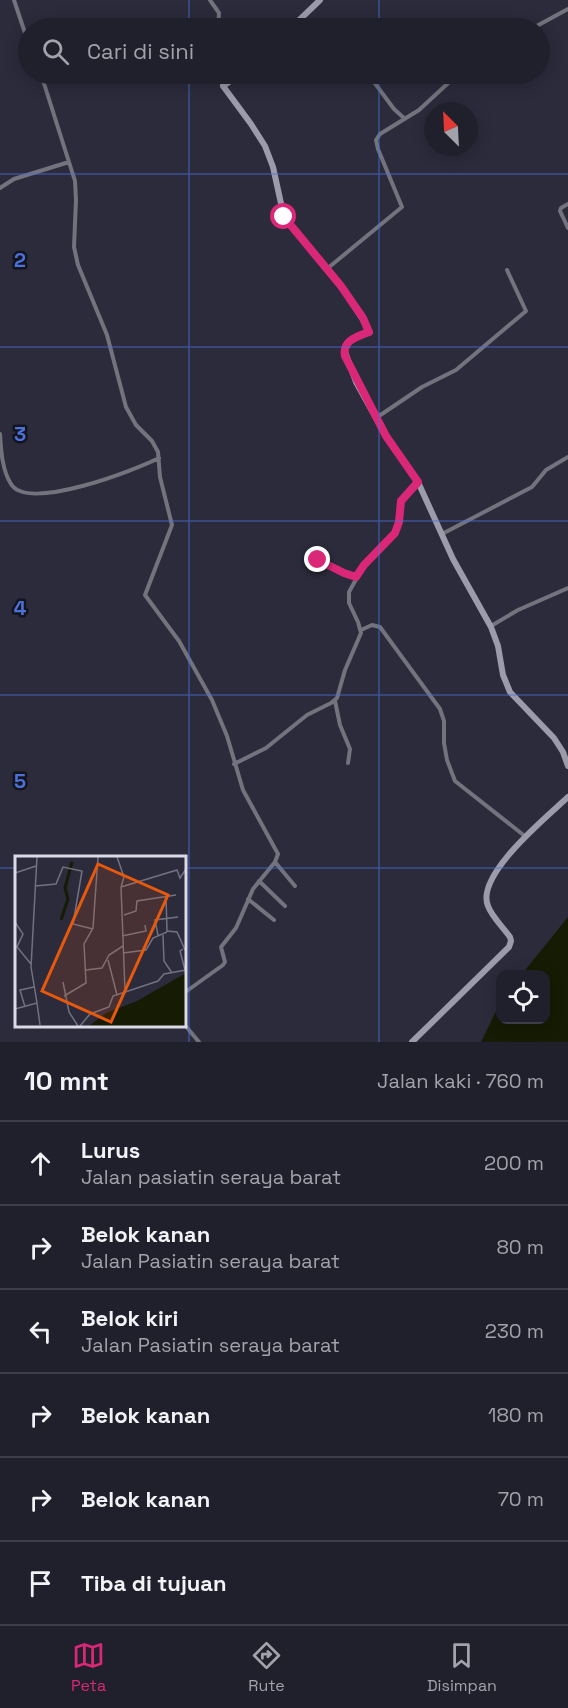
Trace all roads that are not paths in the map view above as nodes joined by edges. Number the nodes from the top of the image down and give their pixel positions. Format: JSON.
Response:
{"nodes":[{"id":1,"x":14,"y":0,"type":"edge"},
{"id":2,"x":210,"y":0,"type":"edge"},
{"id":3,"x":320,"y":0,"type":"edge"},
{"id":4,"x":566,"y":10,"type":"edge"},
{"id":5,"x":568,"y":17,"type":"edge"},
{"id":6,"x":20,"y":18,"type":"edge"},
{"id":7,"x":219,"y":18,"type":"edge"},
{"id":8,"x":301,"y":18,"type":"edge"},
{"id":9,"x":550,"y":19,"type":"edge"},
{"id":10,"x":44,"y":84,"type":"edge"},
{"id":11,"x":226,"y":84,"type":"edge"},
{"id":12,"x":375,"y":84,"type":"edge"},
{"id":13,"x":447,"y":84,"type":"edge"},
{"id":14,"x":223,"y":86,"type":"joint"},
{"id":15,"x":405,"y":119,"type":"junction"},
{"id":16,"x":69,"y":162,"type":"junction"},
{"id":17,"x":0,"y":188,"type":"edge"},
{"id":18,"x":568,"y":204,"type":"edge"},
{"id":19,"x":568,"y":228,"type":"edge"},
{"id":20,"x":328,"y":267,"type":"junction"},
{"id":21,"x":507,"y":270,"type":"dead end"},
{"id":22,"x":376,"y":418,"type":"junction"},
{"id":23,"x":0,"y":434,"type":"edge"},
{"id":24,"x":568,"y":457,"type":"edge"},
{"id":25,"x":159,"y":458,"type":"junction"},
{"id":26,"x":418,"y":482,"type":"junction"},
{"id":27,"x":442,"y":534,"type":"junction"},
{"id":28,"x":318,"y":560,"type":"dead end"},
{"id":29,"x":356,"y":577,"type":"junction"},
{"id":30,"x":568,"y":588,"type":"edge"},
{"id":31,"x":490,"y":627,"type":"junction"},
{"id":32,"x":361,"y":630,"type":"junction"},
{"id":33,"x":335,"y":701,"type":"junction"},
{"id":34,"x":348,"y":763,"type":"dead end"},
{"id":35,"x":234,"y":764,"type":"junction"},
{"id":36,"x":568,"y":766,"type":"edge"},
{"id":37,"x":568,"y":797,"type":"edge"},
{"id":38,"x":526,"y":837,"type":"junction"},
{"id":39,"x":275,"y":862,"type":"junction"},
{"id":40,"x":259,"y":881,"type":"junction"},
{"id":41,"x":296,"y":886,"type":"dead end"},
{"id":42,"x":248,"y":899,"type":"junction"},
{"id":43,"x":285,"y":906,"type":"dead end"},
{"id":44,"x":274,"y":920,"type":"dead end"},
{"id":45,"x":186,"y":992,"type":"edge"},
{"id":46,"x":186,"y":1026,"type":"edge"},
{"id":47,"x":199,"y":1042,"type":"edge"},
{"id":48,"x":412,"y":1042,"type":"edge"}],
"edges":[{"from":1,"to":6,"type":"street"},
{"from":2,"to":7,"type":"street"},
{"from":3,"to":8,"type":"street"},
{"from":4,"to":5,"type":"street"},
{"from":4,"to":9,"type":"street"},
{"from":10,"to":16,"type":"street"},
{"from":11,"to":14,"type":"street"},
{"from":12,"to":15,"type":"street"},
{"from":13,"to":15,"type":"street"},
{"from":14,"to":20,"type":"street"},
{"from":15,"to":20,"type":"street"},
{"from":16,"to":17,"type":"street"},
{"from":16,"to":25,"type":"street"},
{"from":18,"to":19,"type":"street"},
{"from":20,"to":22,"type":"street"},
{"from":21,"to":22,"type":"street"},
{"from":22,"to":26,"type":"street"},
{"from":23,"to":25,"type":"street"},
{"from":24,"to":27,"type":"street"},
{"from":25,"to":35,"type":"street"},
{"from":26,"to":27,"type":"street"},
{"from":26,"to":29,"type":"street"},
{"from":27,"to":31,"type":"street"},
{"from":28,"to":29,"type":"street"},
{"from":29,"to":32,"type":"street"},
{"from":30,"to":31,"type":"street"},
{"from":31,"to":36,"type":"street"},
{"from":32,"to":33,"type":"street"},
{"from":32,"to":38,"type":"street"},
{"from":33,"to":34,"type":"street"},
{"from":33,"to":35,"type":"street"},
{"from":35,"to":39,"type":"street"},
{"from":37,"to":38,"type":"street"},
{"from":38,"to":48,"type":"street"},
{"from":39,"to":40,"type":"street"},
{"from":39,"to":41,"type":"street"},
{"from":40,"to":42,"type":"street"},
{"from":40,"to":43,"type":"street"},
{"from":42,"to":44,"type":"street"},
{"from":42,"to":45,"type":"street"},
{"from":46,"to":47,"type":"street"}]}
